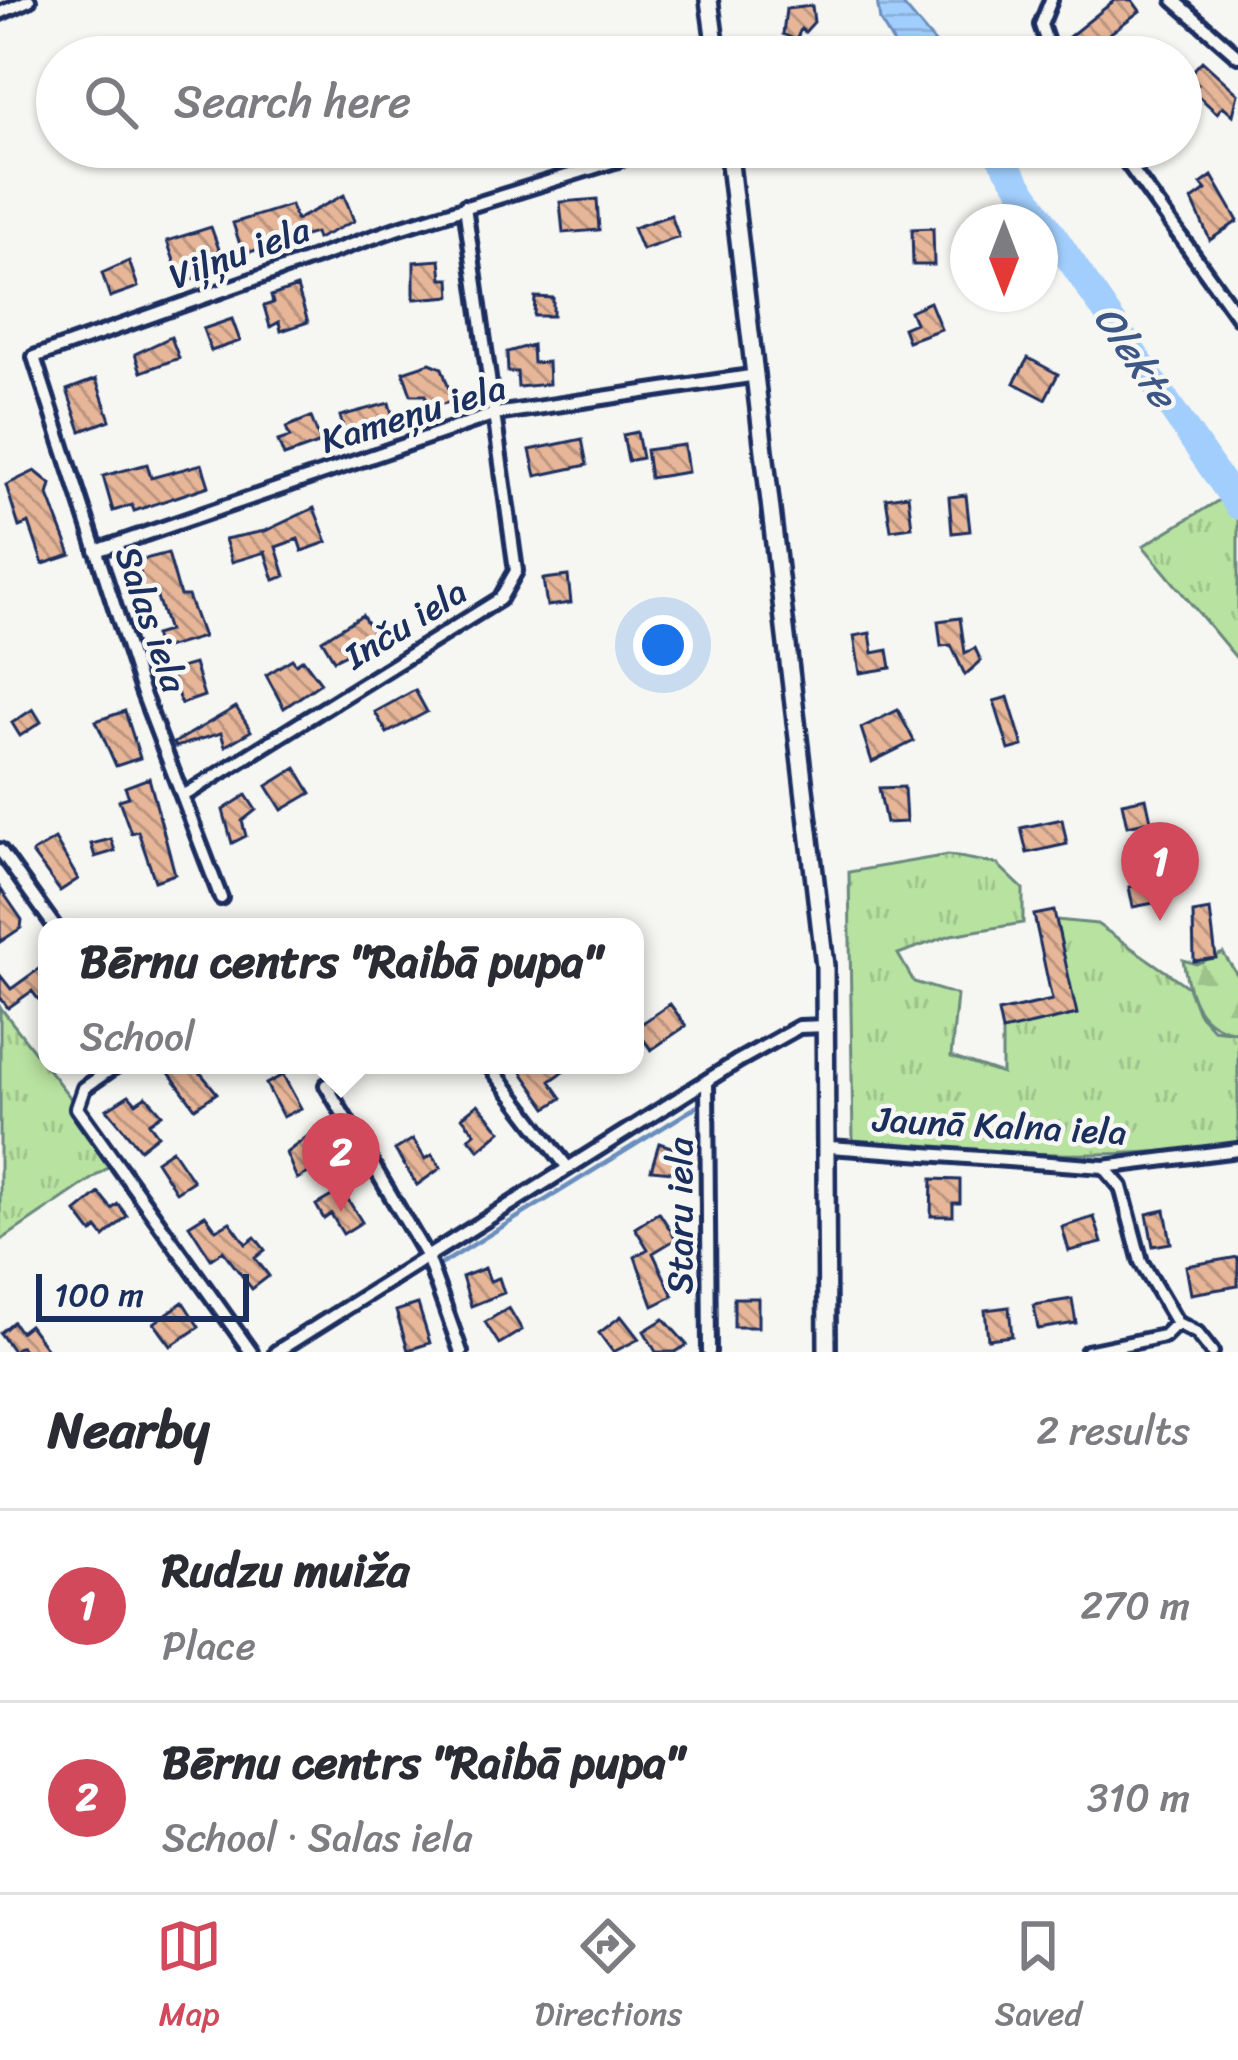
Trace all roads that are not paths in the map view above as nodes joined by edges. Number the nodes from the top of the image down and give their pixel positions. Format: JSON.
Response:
{"nodes":[{"id":1,"x":29,"y":0,"type":"edge"},
{"id":2,"x":710,"y":0,"type":"edge"},
{"id":3,"x":1051,"y":0,"type":"edge"},
{"id":4,"x":1174,"y":0,"type":"edge"},
{"id":5,"x":0,"y":13,"type":"edge"},
{"id":6,"x":714,"y":36,"type":"edge"},
{"id":7,"x":1045,"y":36,"type":"edge"},
{"id":8,"x":1238,"y":56,"type":"edge"},
{"id":9,"x":591,"y":168,"type":"edge"},
{"id":10,"x":731,"y":168,"type":"edge"},
{"id":11,"x":1131,"y":168,"type":"edge"},
{"id":12,"x":465,"y":206,"type":"junction"},
{"id":13,"x":1238,"y":317,"type":"edge"},
{"id":14,"x":34,"y":357,"type":"joint"},
{"id":15,"x":757,"y":375,"type":"junction"},
{"id":16,"x":495,"y":414,"type":"junction"},
{"id":17,"x":96,"y":551,"type":"junction"},
{"id":18,"x":185,"y":795,"type":"junction"},
{"id":19,"x":0,"y":850,"type":"edge"},
{"id":20,"x":220,"y":898,"type":"dead end"},
{"id":21,"x":49,"y":918,"type":"edge"},
{"id":22,"x":827,"y":1026,"type":"junction"},
{"id":23,"x":104,"y":1074,"type":"edge"},
{"id":24,"x":496,"y":1074,"type":"edge"},
{"id":25,"x":706,"y":1081,"type":"junction"},
{"id":26,"x":326,"y":1085,"type":"dead end"},
{"id":27,"x":830,"y":1147,"type":"junction"},
{"id":28,"x":1238,"y":1150,"type":"edge"},
{"id":29,"x":1104,"y":1167,"type":"junction"},
{"id":30,"x":568,"y":1168,"type":"junction"},
{"id":31,"x":427,"y":1257,"type":"junction"},
{"id":32,"x":1177,"y":1323,"type":"junction"},
{"id":33,"x":251,"y":1352,"type":"edge"},
{"id":34,"x":276,"y":1352,"type":"edge"},
{"id":35,"x":461,"y":1352,"type":"edge"},
{"id":36,"x":709,"y":1352,"type":"edge"},
{"id":37,"x":827,"y":1352,"type":"edge"},
{"id":38,"x":1087,"y":1352,"type":"edge"},
{"id":39,"x":1212,"y":1352,"type":"edge"}],
"edges":[{"from":1,"to":5,"type":"street"},
{"from":2,"to":6,"type":"main road"},
{"from":3,"to":7,"type":"street"},
{"from":4,"to":8,"type":"street"},
{"from":9,"to":12,"type":"street","name":"Viļņu iela"},
{"from":10,"to":15,"type":"main road"},
{"from":11,"to":13,"type":"street"},
{"from":12,"to":14,"type":"street","name":"Viļņu iela"},
{"from":12,"to":16,"type":"street","name":"Inču iela"},
{"from":14,"to":17,"type":"street","name":"Salas iela"},
{"from":15,"to":16,"type":"street","name":"Kameņu iela"},
{"from":15,"to":22,"type":"main road"},
{"from":16,"to":17,"type":"street","name":"Kameņu iela"},
{"from":16,"to":18,"type":"street","name":"Inču iela"},
{"from":17,"to":18,"type":"street","name":"Salas iela"},
{"from":18,"to":20,"type":"street","name":"Salas iela"},
{"from":19,"to":21,"type":"street"},
{"from":22,"to":25,"type":"street"},
{"from":22,"to":27,"type":"main road"},
{"from":23,"to":33,"type":"street"},
{"from":24,"to":30,"type":"street"},
{"from":25,"to":30,"type":"street"},
{"from":25,"to":36,"type":"street","name":"Staru iela"},
{"from":26,"to":31,"type":"street"},
{"from":27,"to":29,"type":"street","name":"Jaunā Kalna iela"},
{"from":27,"to":37,"type":"main road"},
{"from":28,"to":29,"type":"street","name":"Jaunā Kalna iela"},
{"from":29,"to":32,"type":"street"},
{"from":30,"to":31,"type":"street"},
{"from":31,"to":34,"type":"street"},
{"from":31,"to":35,"type":"street"},
{"from":32,"to":38,"type":"street"},
{"from":32,"to":39,"type":"street"}]}
